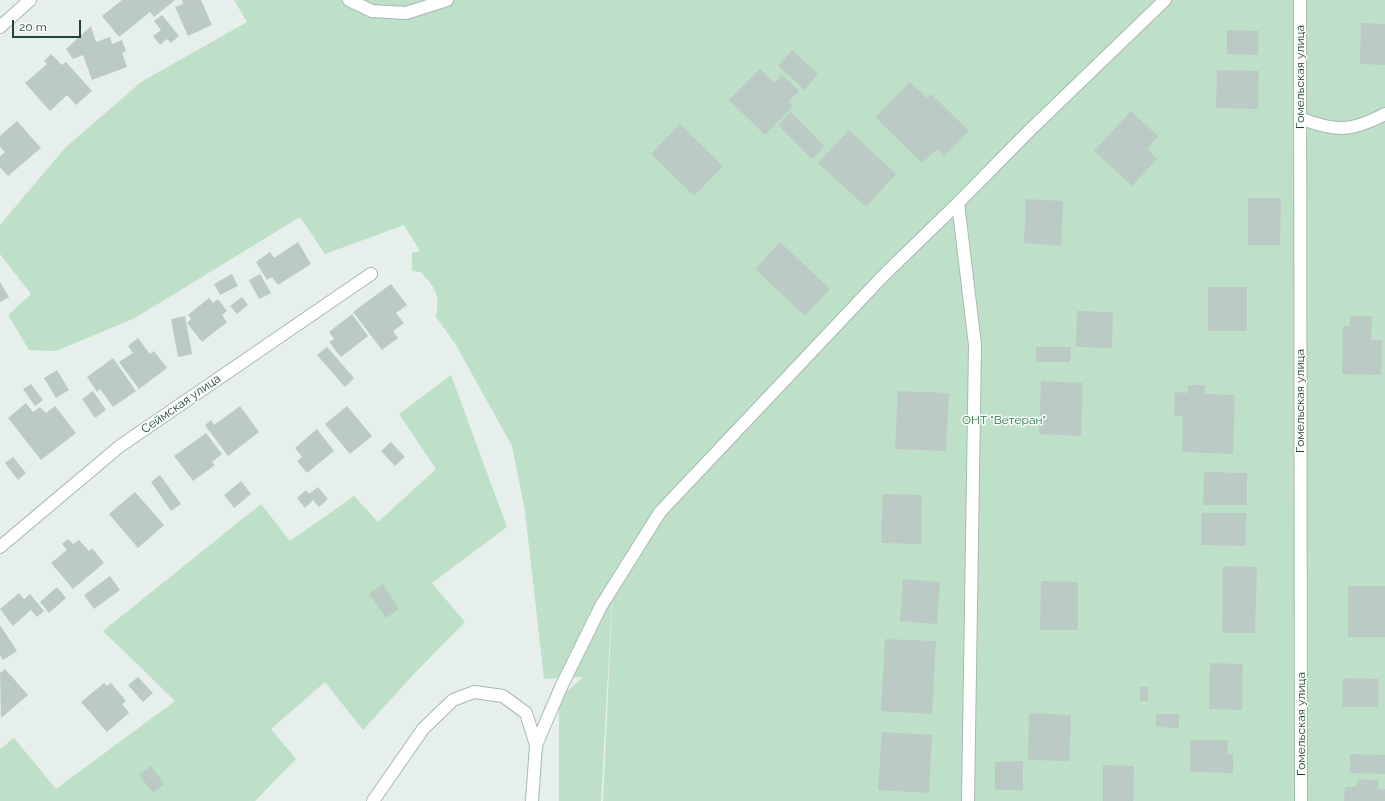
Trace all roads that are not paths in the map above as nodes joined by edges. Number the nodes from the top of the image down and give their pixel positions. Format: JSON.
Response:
{"nodes":[{"id":1,"x":30,"y":0,"type":"edge"},
{"id":2,"x":349,"y":0,"type":"edge"},
{"id":3,"x":446,"y":0,"type":"edge"},
{"id":4,"x":1165,"y":0,"type":"edge"},
{"id":5,"x":1300,"y":0,"type":"edge"},
{"id":6,"x":0,"y":27,"type":"edge"},
{"id":7,"x":1385,"y":114,"type":"edge"},
{"id":8,"x":1300,"y":118,"type":"junction"},
{"id":9,"x":958,"y":203,"type":"junction"},
{"id":10,"x":371,"y":274,"type":"dead end"},
{"id":11,"x":0,"y":547,"type":"edge"},
{"id":12,"x":536,"y":745,"type":"junction"},
{"id":13,"x":373,"y":801,"type":"edge"},
{"id":14,"x":532,"y":801,"type":"edge"},
{"id":15,"x":968,"y":801,"type":"edge"},
{"id":16,"x":1301,"y":801,"type":"edge"}],
"edges":[{"from":1,"to":6,"type":"street"},
{"from":2,"to":3,"type":"street"},
{"from":4,"to":9,"type":"street"},
{"from":5,"to":8,"type":"street","name":"Гомельская улица"},
{"from":7,"to":8,"type":"street"},
{"from":8,"to":16,"type":"street","name":"Гомельская улица"},
{"from":9,"to":12,"type":"street"},
{"from":9,"to":15,"type":"street"},
{"from":10,"to":11,"type":"street","name":"Сеймская улица"},
{"from":12,"to":13,"type":"street"},
{"from":12,"to":14,"type":"street"}]}
